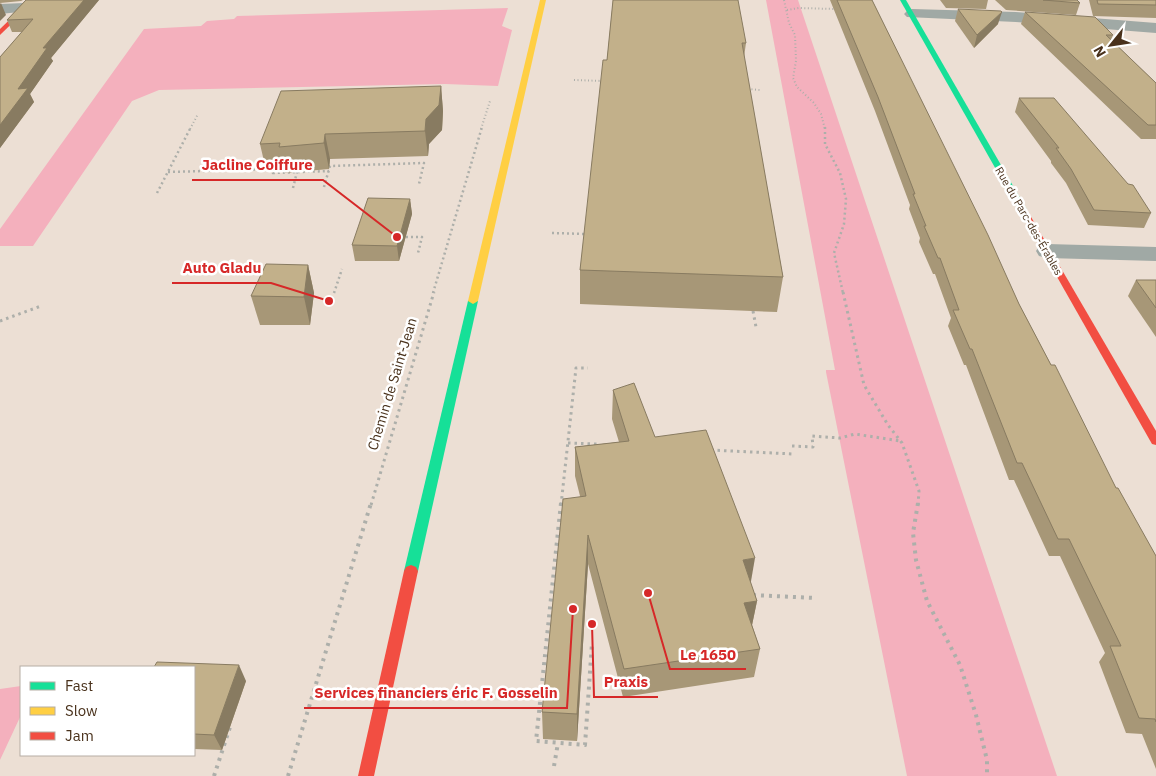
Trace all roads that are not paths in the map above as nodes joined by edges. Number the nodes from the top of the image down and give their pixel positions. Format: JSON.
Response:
{"nodes":[{"id":1,"x":543,"y":0,"type":"edge"},
{"id":2,"x":903,"y":0,"type":"edge"},
{"id":3,"x":29,"y":4,"type":"edge"},
{"id":4,"x":0,"y":9,"type":"edge"},
{"id":5,"x":912,"y":14,"type":"junction"},
{"id":6,"x":0,"y":33,"type":"edge"},
{"id":7,"x":1152,"y":35,"type":"edge"},
{"id":8,"x":1047,"y":251,"type":"junction"},
{"id":9,"x":1156,"y":254,"type":"edge"},
{"id":10,"x":1156,"y":441,"type":"edge"},
{"id":11,"x":366,"y":776,"type":"edge"}],
"edges":[{"from":1,"to":11,"type":"main road"},
{"from":2,"to":5,"type":"main road","name":"Rue du Parc-des-Érables"},
{"from":3,"to":4,"type":"street"},
{"from":3,"to":6,"type":"main road"},
{"from":5,"to":7,"type":"street"},
{"from":5,"to":8,"type":"main road","name":"Rue du Parc-des-Érables"},
{"from":8,"to":9,"type":"street"},
{"from":8,"to":10,"type":"main road","name":"Rue du Parc-des-Érables"}]}
